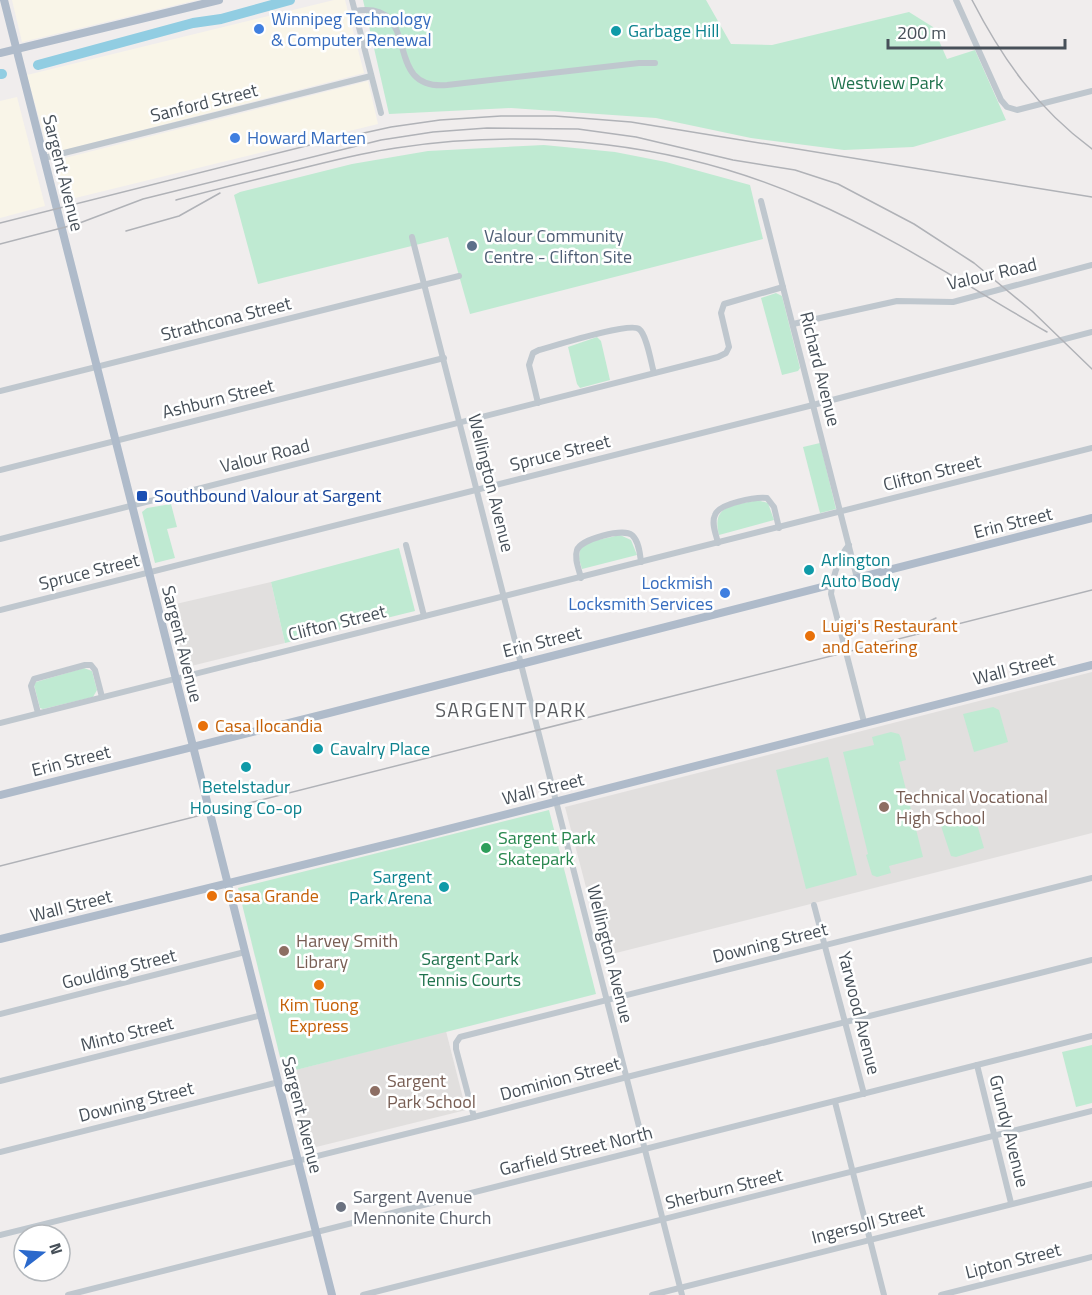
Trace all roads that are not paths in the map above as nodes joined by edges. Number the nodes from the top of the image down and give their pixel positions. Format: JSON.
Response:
{"nodes":[{"id":1,"x":4,"y":0,"type":"edge"},
{"id":2,"x":219,"y":0,"type":"edge"},
{"id":3,"x":352,"y":0,"type":"edge"},
{"id":4,"x":956,"y":0,"type":"edge"},
{"id":5,"x":355,"y":10,"type":"junction"},
{"id":6,"x":16,"y":49,"type":"junction"},
{"id":7,"x":0,"y":53,"type":"edge"},
{"id":8,"x":655,"y":63,"type":"dead end"},
{"id":9,"x":371,"y":76,"type":"junction"},
{"id":10,"x":1092,"y":91,"type":"edge"},
{"id":11,"x":381,"y":113,"type":"dead end"},
{"id":12,"x":44,"y":158,"type":"junction"},
{"id":13,"x":761,"y":201,"type":"dead end"},
{"id":14,"x":412,"y":237,"type":"dead end"},
{"id":15,"x":1092,"y":265,"type":"edge"},
{"id":16,"x":459,"y":276,"type":"dead end"},
{"id":17,"x":425,"y":284,"type":"junction"},
{"id":18,"x":783,"y":287,"type":"junction"},
{"id":19,"x":793,"y":324,"type":"junction"},
{"id":20,"x":1092,"y":332,"type":"edge"},
{"id":21,"x":444,"y":358,"type":"junction"},
{"id":22,"x":96,"y":367,"type":"junction"},
{"id":23,"x":654,"y":373,"type":"junction"},
{"id":24,"x":0,"y":391,"type":"edge"},
{"id":25,"x":538,"y":403,"type":"junction"},
{"id":26,"x":813,"y":405,"type":"junction"},
{"id":27,"x":460,"y":422,"type":"junction"},
{"id":28,"x":116,"y":441,"type":"junction"},
{"id":29,"x":1092,"y":448,"type":"edge"},
{"id":30,"x":0,"y":470,"type":"edge"},
{"id":31,"x":477,"y":489,"type":"junction"},
{"id":32,"x":132,"y":506,"type":"junction"},
{"id":33,"x":840,"y":512,"type":"junction"},
{"id":34,"x":1092,"y":518,"type":"edge"},
{"id":35,"x":779,"y":528,"type":"junction"},
{"id":36,"x":0,"y":539,"type":"edge"},
{"id":37,"x":718,"y":543,"type":"junction"},
{"id":38,"x":406,"y":545,"type":"dead end"},
{"id":39,"x":849,"y":545,"type":"junction"},
{"id":40,"x":641,"y":562,"type":"junction"},
{"id":41,"x":149,"y":572,"type":"junction"},
{"id":42,"x":581,"y":578,"type":"junction"},
{"id":43,"x":857,"y":578,"type":"junction"},
{"id":44,"x":832,"y":584,"type":"junction"},
{"id":45,"x":505,"y":597,"type":"junction"},
{"id":46,"x":0,"y":610,"type":"edge"},
{"id":47,"x":424,"y":616,"type":"junction"},
{"id":48,"x":521,"y":663,"type":"junction"},
{"id":49,"x":1092,"y":665,"type":"edge"},
{"id":50,"x":176,"y":679,"type":"junction"},
{"id":51,"x":102,"y":697,"type":"junction"},
{"id":52,"x":38,"y":713,"type":"junction"},
{"id":53,"x":864,"y":722,"type":"junction"},
{"id":54,"x":0,"y":723,"type":"edge"},
{"id":55,"x":193,"y":746,"type":"junction"},
{"id":56,"x":0,"y":795,"type":"edge"},
{"id":57,"x":555,"y":801,"type":"junction"},
{"id":58,"x":1092,"y":878,"type":"edge"},
{"id":59,"x":228,"y":882,"type":"junction"},
{"id":60,"x":814,"y":905,"type":"dead end"},
{"id":61,"x":0,"y":939,"type":"edge"},
{"id":62,"x":826,"y":945,"type":"junction"},
{"id":63,"x":245,"y":952,"type":"junction"},
{"id":64,"x":1092,"y":960,"type":"edge"},
{"id":65,"x":607,"y":1000,"type":"junction"},
{"id":66,"x":0,"y":1014,"type":"edge"},
{"id":67,"x":262,"y":1015,"type":"junction"},
{"id":68,"x":846,"y":1022,"type":"junction"},
{"id":69,"x":1092,"y":1036,"type":"edge"},
{"id":70,"x":977,"y":1065,"type":"junction"},
{"id":71,"x":627,"y":1077,"type":"junction"},
{"id":72,"x":0,"y":1081,"type":"edge"},
{"id":73,"x":279,"y":1082,"type":"junction"},
{"id":74,"x":864,"y":1094,"type":"junction"},
{"id":75,"x":835,"y":1102,"type":"junction"},
{"id":76,"x":1092,"y":1111,"type":"edge"},
{"id":77,"x":474,"y":1118,"type":"junction"},
{"id":78,"x":995,"y":1136,"type":"junction"},
{"id":79,"x":645,"y":1150,"type":"junction"},
{"id":80,"x":0,"y":1152,"type":"edge"},
{"id":81,"x":298,"y":1161,"type":"junction"},
{"id":82,"x":854,"y":1173,"type":"junction"},
{"id":83,"x":1092,"y":1184,"type":"edge"},
{"id":84,"x":1011,"y":1203,"type":"junction"},
{"id":85,"x":662,"y":1219,"type":"junction"},
{"id":86,"x":316,"y":1232,"type":"junction"},
{"id":87,"x":0,"y":1235,"type":"edge"},
{"id":88,"x":871,"y":1238,"type":"junction"},
{"id":89,"x":1092,"y":1257,"type":"edge"},
{"id":90,"x":681,"y":1291,"type":"edge"},
{"id":91,"x":68,"y":1295,"type":"edge"},
{"id":92,"x":332,"y":1295,"type":"edge"},
{"id":93,"x":363,"y":1295,"type":"edge"},
{"id":94,"x":652,"y":1295,"type":"edge"},
{"id":95,"x":885,"y":1295,"type":"edge"},
{"id":96,"x":941,"y":1295,"type":"edge"}],
"edges":[{"from":1,"to":6,"type":"main road","name":"Sargent Avenue"},
{"from":2,"to":6,"type":"main road"},
{"from":3,"to":5,"type":"street"},
{"from":4,"to":10,"type":"street"},
{"from":5,"to":8,"type":"street"},
{"from":5,"to":9,"type":"street"},
{"from":6,"to":7,"type":"main road"},
{"from":6,"to":12,"type":"main road","name":"Sargent Avenue"},
{"from":9,"to":11,"type":"street"},
{"from":9,"to":12,"type":"street","name":"Sanford Street"},
{"from":12,"to":22,"type":"main road","name":"Sargent Avenue"},
{"from":13,"to":18,"type":"street","name":"Richard Avenue"},
{"from":14,"to":17,"type":"street","name":"Wellington Avenue"},
{"from":15,"to":19,"type":"street","name":"Valour Road"},
{"from":16,"to":17,"type":"street","name":"Strathcona Street"},
{"from":17,"to":21,"type":"street","name":"Wellington Avenue"},
{"from":17,"to":22,"type":"street","name":"Strathcona Street"},
{"from":18,"to":19,"type":"street","name":"Richard Avenue"},
{"from":18,"to":23,"type":"street","name":"Valour Road"},
{"from":19,"to":26,"type":"street","name":"Richard Avenue"},
{"from":20,"to":26,"type":"street","name":"Spruce Street"},
{"from":21,"to":27,"type":"street","name":"Wellington Avenue"},
{"from":21,"to":28,"type":"street","name":"Ashburn Street"},
{"from":22,"to":24,"type":"street","name":"Strathcona Street"},
{"from":22,"to":28,"type":"main road","name":"Sargent Avenue"},
{"from":23,"to":25,"type":"street","name":"Valour Road"},
{"from":23,"to":25,"type":"street"},
{"from":25,"to":27,"type":"street","name":"Valour Road"},
{"from":26,"to":31,"type":"street","name":"Spruce Street"},
{"from":26,"to":33,"type":"street","name":"Richard Avenue"},
{"from":27,"to":31,"type":"street","name":"Wellington Avenue"},
{"from":27,"to":32,"type":"street","name":"Valour Road"},
{"from":28,"to":30,"type":"street","name":"Ashburn Street"},
{"from":28,"to":32,"type":"main road","name":"Sargent Avenue"},
{"from":29,"to":33,"type":"street","name":"Clifton Street"},
{"from":31,"to":41,"type":"street","name":"Spruce Street"},
{"from":31,"to":45,"type":"street","name":"Wellington Avenue"},
{"from":32,"to":36,"type":"street","name":"Valour Road"},
{"from":32,"to":41,"type":"main road","name":"Sargent Avenue"},
{"from":33,"to":35,"type":"street","name":"Clifton Street"},
{"from":33,"to":39,"type":"street","name":"Richard Avenue"},
{"from":34,"to":43,"type":"main road","name":"Erin Street"},
{"from":35,"to":37,"type":"street","name":"Clifton Street"},
{"from":35,"to":37,"type":"street"},
{"from":37,"to":40,"type":"street","name":"Clifton Street"},
{"from":38,"to":47,"type":"street"},
{"from":39,"to":43,"type":"street","name":"Richard Avenue"},
{"from":39,"to":44,"type":"street"},
{"from":40,"to":42,"type":"street","name":"Clifton Street"},
{"from":40,"to":42,"type":"street"},
{"from":41,"to":46,"type":"street","name":"Spruce Street"},
{"from":41,"to":50,"type":"main road","name":"Sargent Avenue"},
{"from":42,"to":45,"type":"street","name":"Clifton Street"},
{"from":43,"to":44,"type":"main road","name":"Erin Street"},
{"from":44,"to":48,"type":"main road","name":"Erin Street"},
{"from":44,"to":53,"type":"street"},
{"from":45,"to":47,"type":"street","name":"Clifton Street"},
{"from":45,"to":48,"type":"street","name":"Wellington Avenue"},
{"from":47,"to":50,"type":"street","name":"Clifton Street"},
{"from":48,"to":55,"type":"main road","name":"Erin Street"},
{"from":48,"to":57,"type":"street","name":"Wellington Avenue"},
{"from":49,"to":53,"type":"main road","name":"Wall Street"},
{"from":50,"to":51,"type":"street","name":"Clifton Street"},
{"from":50,"to":55,"type":"main road","name":"Sargent Avenue"},
{"from":51,"to":52,"type":"street","name":"Clifton Street"},
{"from":51,"to":52,"type":"street"},
{"from":52,"to":54,"type":"street","name":"Clifton Street"},
{"from":53,"to":57,"type":"main road","name":"Wall Street"},
{"from":55,"to":56,"type":"main road","name":"Erin Street"},
{"from":55,"to":59,"type":"main road","name":"Sargent Avenue"},
{"from":57,"to":59,"type":"main road","name":"Wall Street"},
{"from":57,"to":65,"type":"street","name":"Wellington Avenue"},
{"from":58,"to":62,"type":"street","name":"Downing Street"},
{"from":59,"to":61,"type":"main road","name":"Wall Street"},
{"from":59,"to":63,"type":"main road","name":"Sargent Avenue"},
{"from":60,"to":62,"type":"street","name":"Yarwood Avenue"},
{"from":62,"to":65,"type":"street","name":"Downing Street"},
{"from":62,"to":68,"type":"street","name":"Yarwood Avenue"},
{"from":63,"to":66,"type":"street","name":"Goulding Street"},
{"from":63,"to":67,"type":"main road","name":"Sargent Avenue"},
{"from":64,"to":68,"type":"street","name":"Dominion Street"},
{"from":65,"to":71,"type":"street","name":"Wellington Avenue"},
{"from":65,"to":77,"type":"street","name":"Downing Street"},
{"from":67,"to":72,"type":"street","name":"Minto Street"},
{"from":67,"to":73,"type":"main road","name":"Sargent Avenue"},
{"from":68,"to":71,"type":"street","name":"Dominion Street"},
{"from":68,"to":74,"type":"street","name":"Yarwood Avenue"},
{"from":69,"to":70,"type":"street","name":"Garfield Street North"},
{"from":70,"to":74,"type":"street","name":"Garfield Street North"},
{"from":70,"to":78,"type":"street","name":"Grundy Avenue"},
{"from":71,"to":77,"type":"street","name":"Dominion Street"},
{"from":71,"to":79,"type":"street","name":"Wellington Avenue"},
{"from":73,"to":80,"type":"street","name":"Downing Street"},
{"from":73,"to":81,"type":"main road","name":"Sargent Avenue"},
{"from":74,"to":75,"type":"street","name":"Garfield Street North"},
{"from":75,"to":79,"type":"street","name":"Garfield Street North"},
{"from":75,"to":82,"type":"street"},
{"from":76,"to":78,"type":"street","name":"Sherburn Street"},
{"from":77,"to":81,"type":"street","name":"Dominion Street"},
{"from":78,"to":82,"type":"street","name":"Sherburn Street"},
{"from":78,"to":84,"type":"street","name":"Grundy Avenue"},
{"from":79,"to":85,"type":"street","name":"Wellington Avenue"},
{"from":79,"to":86,"type":"street","name":"Garfield Street North"},
{"from":81,"to":86,"type":"main road","name":"Sargent Avenue"},
{"from":81,"to":87,"type":"street","name":"Dominion Street"},
{"from":82,"to":85,"type":"street","name":"Sherburn Street"},
{"from":82,"to":88,"type":"street"},
{"from":83,"to":84,"type":"street","name":"Ingersoll Street"},
{"from":84,"to":88,"type":"street","name":"Ingersoll Street"},
{"from":85,"to":90,"type":"street","name":"Wellington Avenue"},
{"from":85,"to":93,"type":"street","name":"Sherburn Street"},
{"from":86,"to":91,"type":"street","name":"Garfield Street North"},
{"from":86,"to":92,"type":"main road","name":"Sargent Avenue"},
{"from":88,"to":90,"type":"street","name":"Ingersoll Street"},
{"from":88,"to":95,"type":"street"},
{"from":89,"to":96,"type":"street","name":"Lipton Street"},
{"from":90,"to":94,"type":"street","name":"Ingersoll Street"}]}
